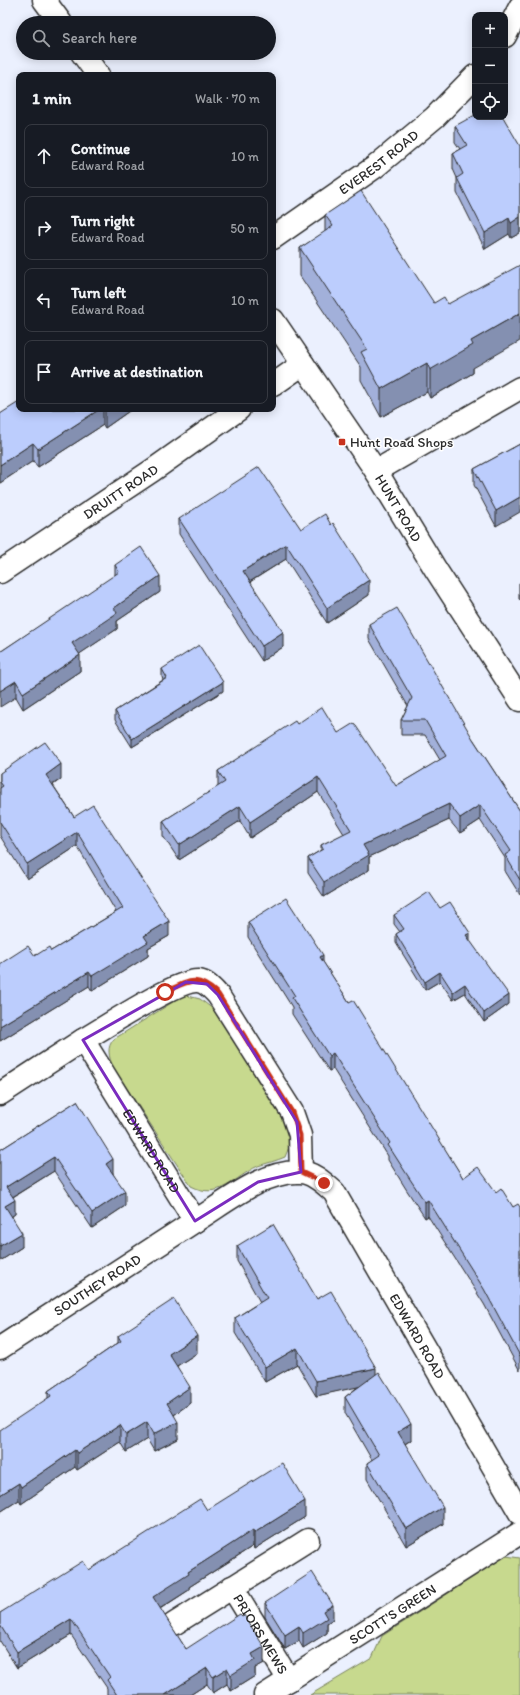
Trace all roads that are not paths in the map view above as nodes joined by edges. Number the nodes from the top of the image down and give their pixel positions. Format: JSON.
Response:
{"nodes":[{"id":1,"x":44,"y":0,"type":"edge"},
{"id":2,"x":520,"y":7,"type":"edge"},
{"id":3,"x":56,"y":16,"type":"edge"},
{"id":4,"x":508,"y":30,"type":"edge"},
{"id":5,"x":87,"y":60,"type":"edge"},
{"id":6,"x":96,"y":72,"type":"edge"},
{"id":7,"x":472,"y":79,"type":"edge"},
{"id":8,"x":276,"y":236,"type":"edge"},
{"id":9,"x":276,"y":324,"type":"edge"},
{"id":10,"x":303,"y":364,"type":"junction"},
{"id":11,"x":276,"y":383,"type":"edge"},
{"id":12,"x":520,"y":388,"type":"edge"},
{"id":13,"x":235,"y":412,"type":"edge"},
{"id":14,"x":376,"y":471,"type":"junction"},
{"id":15,"x":0,"y":572,"type":"edge"},
{"id":16,"x":520,"y":700,"type":"edge"},
{"id":17,"x":83,"y":1040,"type":"junction"},
{"id":18,"x":0,"y":1094,"type":"edge"},
{"id":19,"x":301,"y":1172,"type":"junction"},
{"id":20,"x":196,"y":1221,"type":"junction"},
{"id":21,"x":0,"y":1348,"type":"edge"},
{"id":22,"x":520,"y":1513,"type":"edge"},
{"id":23,"x":520,"y":1533,"type":"edge"},
{"id":24,"x":308,"y":1540,"type":"dead end"},
{"id":25,"x":232,"y":1587,"type":"junction"},
{"id":26,"x":174,"y":1624,"type":"dead end"},
{"id":27,"x":289,"y":1680,"type":"junction"},
{"id":28,"x":265,"y":1695,"type":"edge"}],
"edges":[{"from":1,"to":3,"type":"street"},
{"from":2,"to":4,"type":"street"},
{"from":5,"to":6,"type":"street"},
{"from":7,"to":8,"type":"street","name":"EVEREST ROAD"},
{"from":9,"to":10,"type":"street","name":"HUNT ROAD"},
{"from":10,"to":11,"type":"street"},
{"from":10,"to":14,"type":"street","name":"HUNT ROAD"},
{"from":12,"to":14,"type":"street"},
{"from":13,"to":15,"type":"street","name":"DRUITT ROAD"},
{"from":14,"to":16,"type":"street","name":"HUNT ROAD"},
{"from":17,"to":18,"type":"street"},
{"from":17,"to":19,"type":"street"},
{"from":17,"to":20,"type":"street","name":"EDWARD ROAD"},
{"from":19,"to":20,"type":"street"},
{"from":19,"to":22,"type":"street","name":"EDWARD ROAD"},
{"from":20,"to":21,"type":"street","name":"SOUTHEY ROAD"},
{"from":23,"to":27,"type":"street","name":"SCOTT'S GREEN"},
{"from":24,"to":25,"type":"street","name":"PRIORS MEWS"},
{"from":25,"to":26,"type":"street","name":"PRIORS MEWS"},
{"from":25,"to":27,"type":"street","name":"PRIORS MEWS"},
{"from":27,"to":28,"type":"street","name":"SCOTT'S GREEN"}]}
